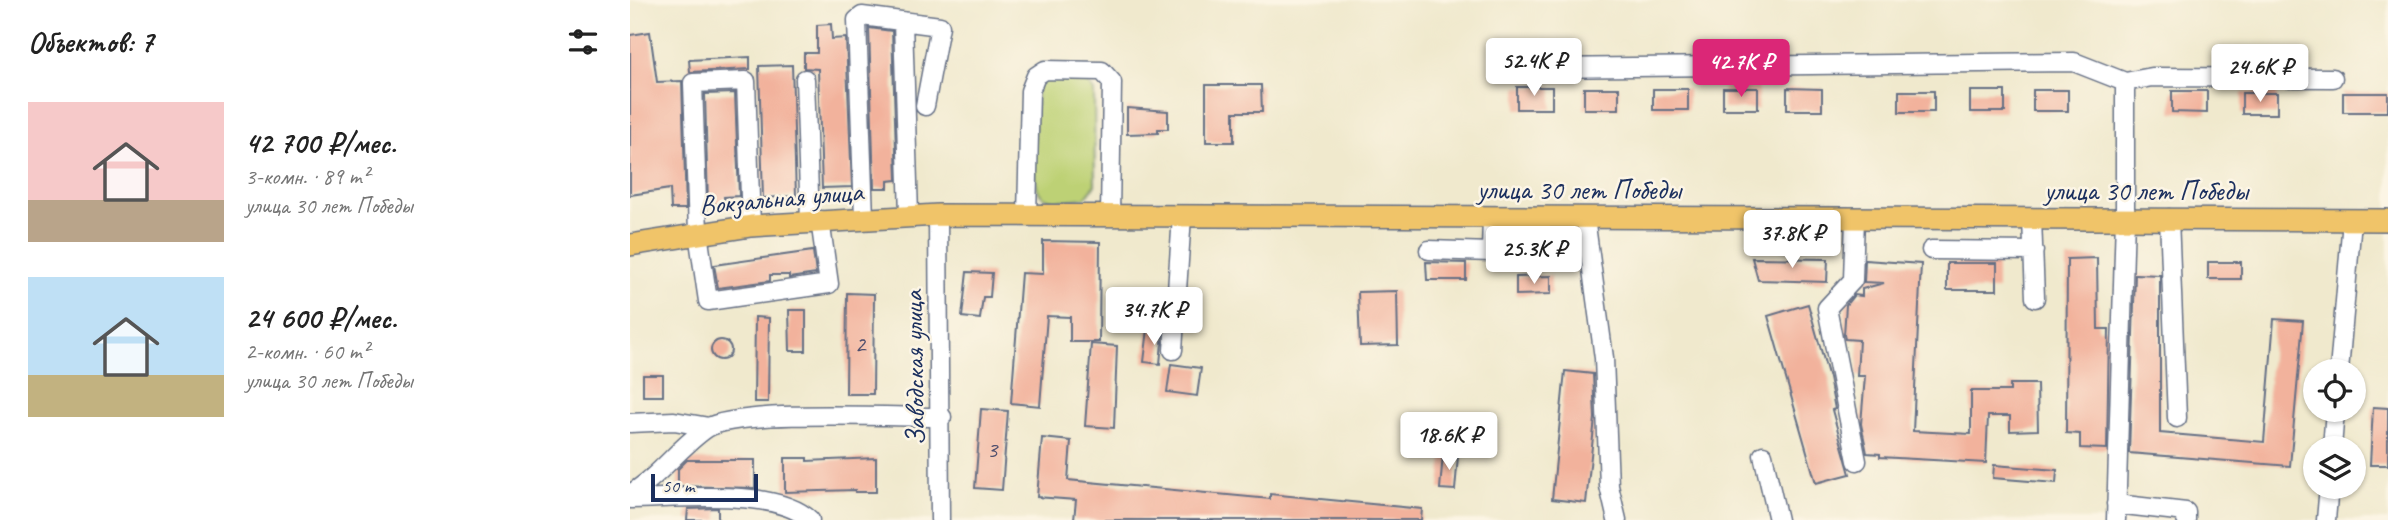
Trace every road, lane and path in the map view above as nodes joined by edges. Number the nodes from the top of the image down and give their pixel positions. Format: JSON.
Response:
{"nodes":[{"id":1,"x":903,"y":22,"type":"junction"},
{"id":2,"x":1546,"y":68,"type":"dead end"},
{"id":3,"x":2333,"y":78,"type":"dead end"},
{"id":4,"x":805,"y":79,"type":"dead end"},
{"id":5,"x":2125,"y":82,"type":"junction"},
{"id":6,"x":925,"y":106,"type":"dead end"},
{"id":7,"x":909,"y":215,"type":"junction"},
{"id":8,"x":938,"y":215,"type":"junction"},
{"id":9,"x":1027,"y":215,"type":"junction"},
{"id":10,"x":1110,"y":216,"type":"junction"},
{"id":11,"x":1182,"y":216,"type":"junction"},
{"id":12,"x":1492,"y":217,"type":"junction"},
{"id":13,"x":864,"y":218,"type":"junction"},
{"id":14,"x":1585,"y":218,"type":"junction"},
{"id":15,"x":1855,"y":218,"type":"junction"},
{"id":16,"x":2032,"y":218,"type":"junction"},
{"id":17,"x":2125,"y":218,"type":"junction"},
{"id":18,"x":2169,"y":218,"type":"junction"},
{"id":19,"x":815,"y":220,"type":"junction"},
{"id":20,"x":2352,"y":220,"type":"junction"},
{"id":21,"x":2388,"y":220,"type":"edge"},
{"id":22,"x":751,"y":226,"type":"junction"},
{"id":23,"x":698,"y":233,"type":"junction"},
{"id":24,"x":630,"y":245,"type":"edge"},
{"id":25,"x":1429,"y":250,"type":"dead end"},
{"id":26,"x":1931,"y":250,"type":"dead end"},
{"id":27,"x":2034,"y":251,"type":"junction"},
{"id":28,"x":2035,"y":298,"type":"dead end"},
{"id":29,"x":1173,"y":350,"type":"dead end"},
{"id":30,"x":2340,"y":359,"type":"edge"},
{"id":31,"x":942,"y":417,"type":"junction"},
{"id":32,"x":2177,"y":418,"type":"dead end"},
{"id":33,"x":630,"y":423,"type":"edge"},
{"id":34,"x":709,"y":427,"type":"junction"},
{"id":35,"x":1763,"y":455,"type":"dead end"},
{"id":36,"x":1857,"y":461,"type":"dead end"},
{"id":37,"x":630,"y":496,"type":"edge"},
{"id":38,"x":2328,"y":499,"type":"edge"},
{"id":39,"x":2116,"y":512,"type":"edge"},
{"id":40,"x":810,"y":520,"type":"edge"},
{"id":41,"x":940,"y":520,"type":"edge"},
{"id":42,"x":1617,"y":520,"type":"edge"},
{"id":43,"x":1778,"y":520,"type":"edge"},
{"id":44,"x":2186,"y":520,"type":"edge"},
{"id":45,"x":2326,"y":520,"type":"edge"}],
"edges":[{"from":1,"to":6,"type":"street"},
{"from":1,"to":7,"type":"street"},
{"from":1,"to":13,"type":"street"},
{"from":2,"to":5,"type":"street"},
{"from":3,"to":5,"type":"street"},
{"from":4,"to":19,"type":"street"},
{"from":5,"to":17,"type":"street"},
{"from":7,"to":8,"type":"main road","name":"Вокзальная улица"},
{"from":7,"to":13,"type":"main road","name":"Вокзальная улица"},
{"from":8,"to":9,"type":"main road","name":"улица 30 лет Победы"},
{"from":8,"to":31,"type":"street","name":"Заводская улица"},
{"from":9,"to":10,"type":"main road","name":"улица 30 лет Победы"},
{"from":9,"to":10,"type":"street"},
{"from":10,"to":11,"type":"main road","name":"улица 30 лет Победы"},
{"from":11,"to":12,"type":"main road","name":"улица 30 лет Победы"},
{"from":11,"to":29,"type":"street"},
{"from":12,"to":14,"type":"main road","name":"улица 30 лет Победы"},
{"from":12,"to":25,"type":"street"},
{"from":13,"to":19,"type":"main road","name":"Вокзальная улица"},
{"from":14,"to":15,"type":"main road","name":"улица 30 лет Победы"},
{"from":14,"to":42,"type":"street"},
{"from":15,"to":16,"type":"main road","name":"улица 30 лет Победы"},
{"from":15,"to":36,"type":"street"},
{"from":16,"to":17,"type":"main road","name":"улица 30 лет Победы"},
{"from":16,"to":27,"type":"street"},
{"from":17,"to":18,"type":"main road","name":"улица 30 лет Победы"},
{"from":17,"to":39,"type":"street"},
{"from":18,"to":20,"type":"main road","name":"улица 30 лет Победы"},
{"from":18,"to":32,"type":"street"},
{"from":19,"to":22,"type":"main road","name":"Вокзальная улица"},
{"from":19,"to":23,"type":"street"},
{"from":20,"to":21,"type":"main road","name":"улица 30 лет Победы"},
{"from":20,"to":30,"type":"street"},
{"from":22,"to":23,"type":"main road","name":"Вокзальная улица"},
{"from":22,"to":23,"type":"street"},
{"from":23,"to":24,"type":"main road","name":"Вокзальная улица"},
{"from":26,"to":27,"type":"street"},
{"from":27,"to":28,"type":"street"},
{"from":31,"to":34,"type":"street"},
{"from":31,"to":41,"type":"street","name":"Заводская улица"},
{"from":33,"to":34,"type":"street"},
{"from":34,"to":37,"type":"street"},
{"from":35,"to":43,"type":"street"},
{"from":37,"to":40,"type":"street"},
{"from":38,"to":45,"type":"street"},
{"from":39,"to":44,"type":"street"}]}
